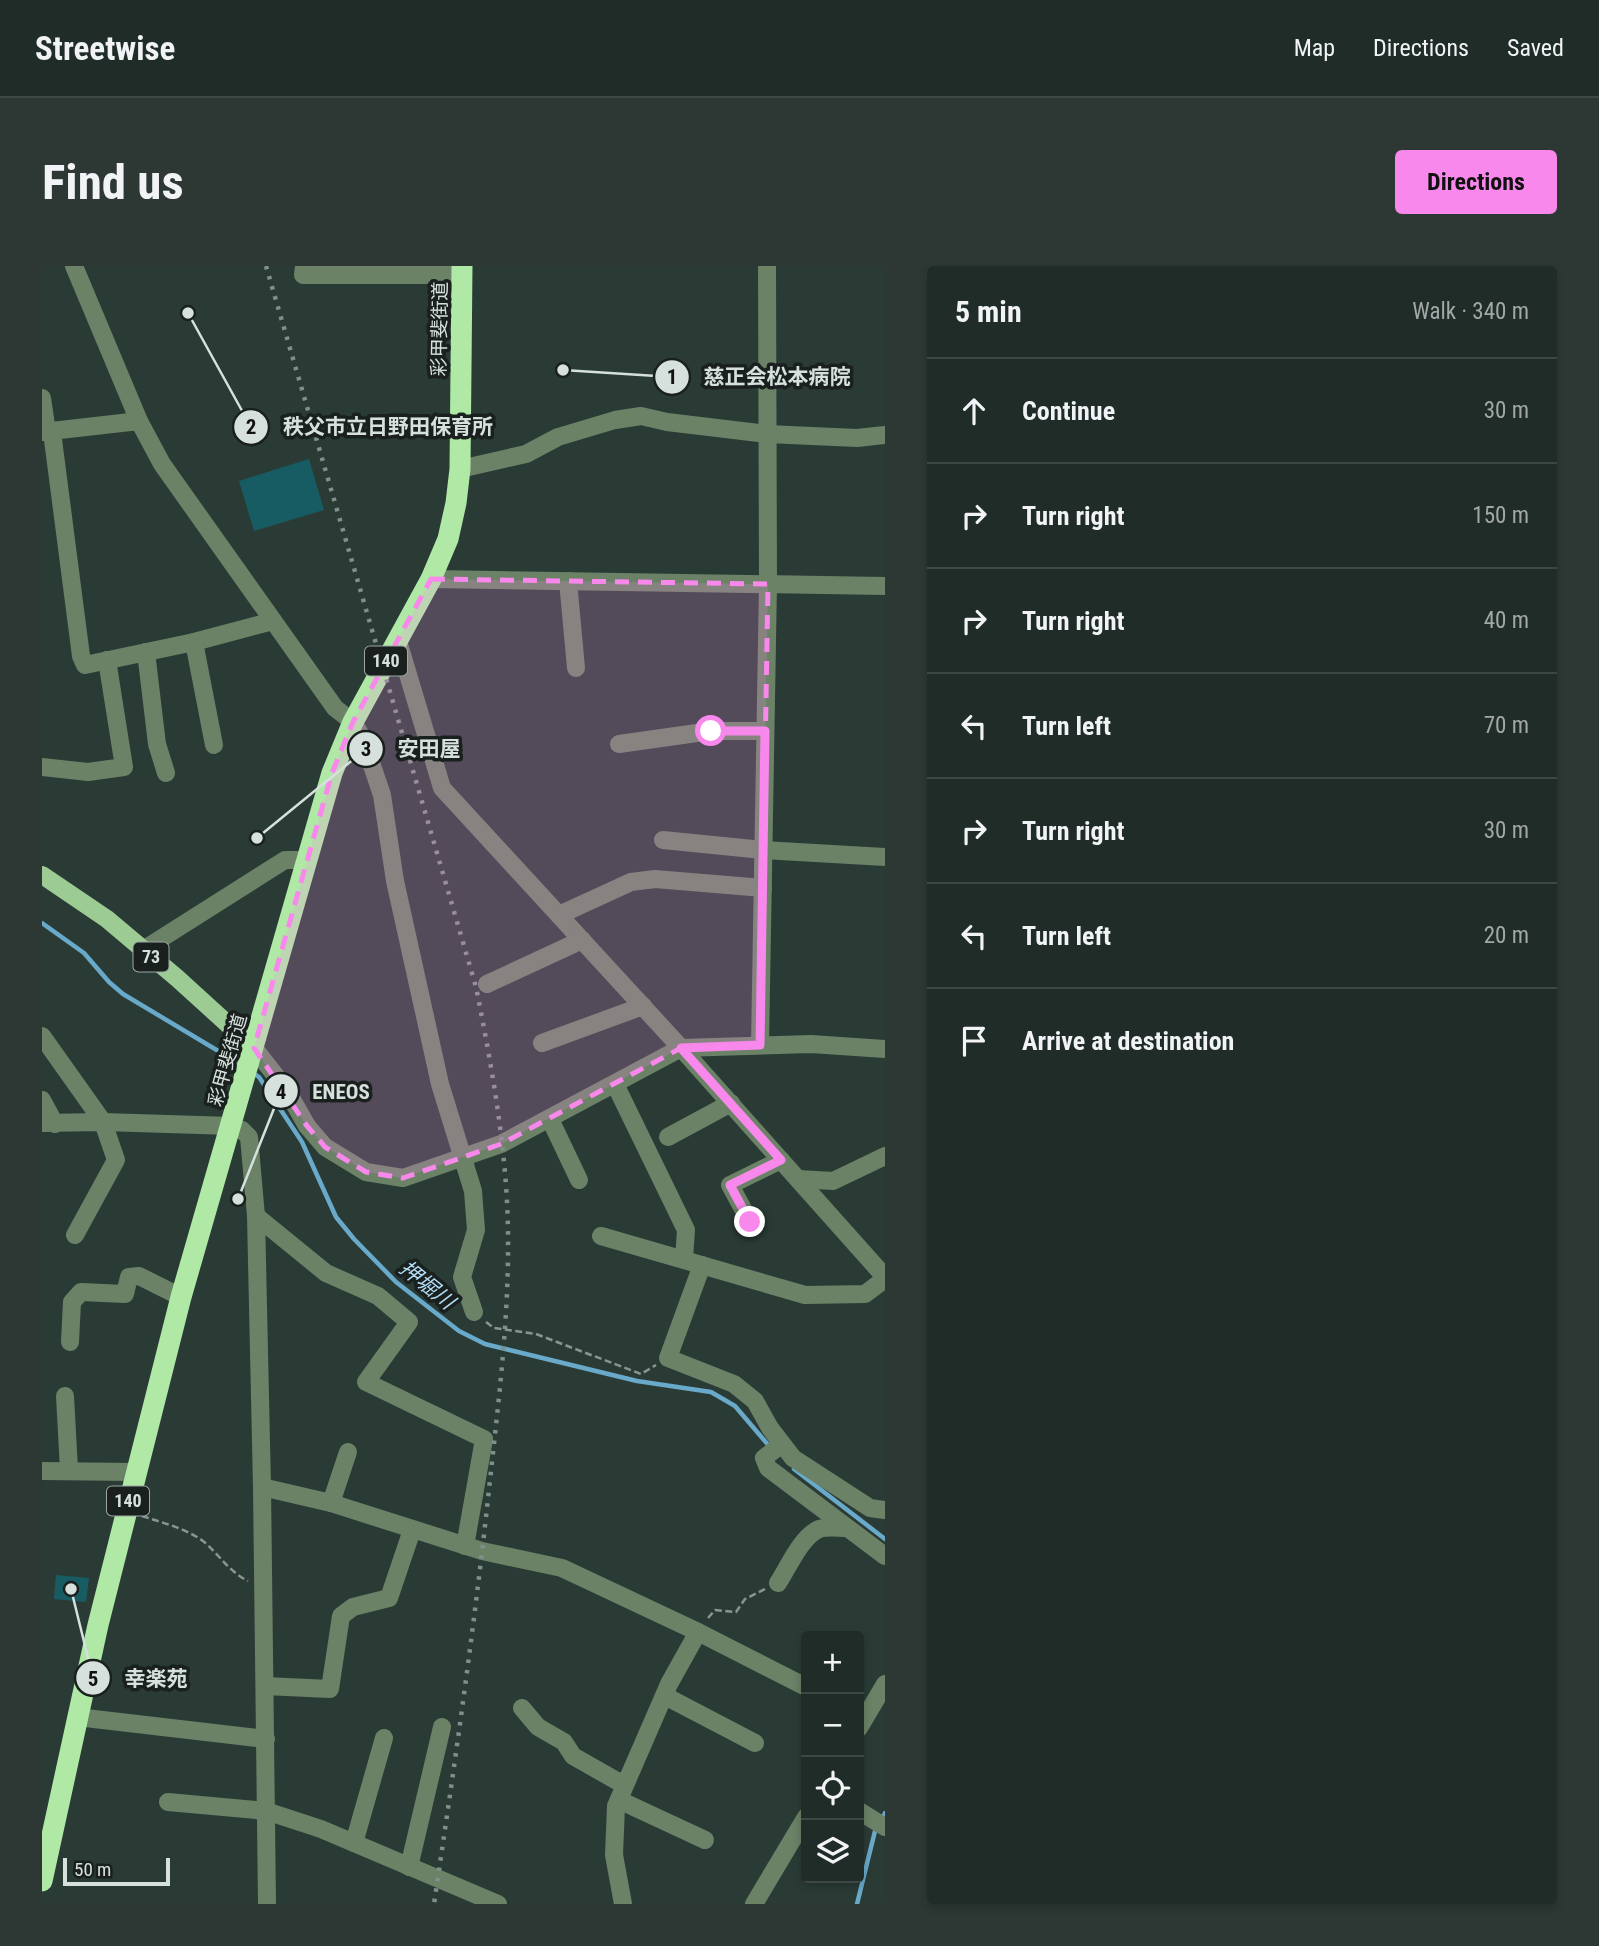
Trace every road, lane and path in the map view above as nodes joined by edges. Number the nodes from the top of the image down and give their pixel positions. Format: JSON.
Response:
{"nodes":[{"id":1,"x":75,"y":266,"type":"edge"},
{"id":2,"x":304,"y":266,"type":"edge"},
{"id":3,"x":767,"y":266,"type":"edge"},
{"id":4,"x":462,"y":271,"type":"edge"},
{"id":5,"x":42,"y":398,"type":"edge"},
{"id":6,"x":139,"y":421,"type":"junction"},
{"id":7,"x":47,"y":432,"type":"edge"},
{"id":8,"x":768,"y":434,"type":"junction"},
{"id":9,"x":885,"y":435,"type":"edge"},
{"id":10,"x":460,"y":469,"type":"junction"},
{"id":11,"x":431,"y":579,"type":"junction"},
{"id":12,"x":568,"y":581,"type":"junction"},
{"id":13,"x":768,"y":584,"type":"junction"},
{"id":14,"x":885,"y":586,"type":"edge"},
{"id":15,"x":273,"y":621,"type":"junction"},
{"id":16,"x":398,"y":641,"type":"junction"},
{"id":17,"x":194,"y":642,"type":"junction"},
{"id":18,"x":146,"y":652,"type":"junction"},
{"id":19,"x":107,"y":660,"type":"junction"},
{"id":20,"x":576,"y":668,"type":"dead end"},
{"id":21,"x":353,"y":722,"type":"junction"},
{"id":22,"x":765,"y":731,"type":"junction"},
{"id":23,"x":620,"y":744,"type":"dead end"},
{"id":24,"x":215,"y":745,"type":"dead end"},
{"id":25,"x":42,"y":767,"type":"edge"},
{"id":26,"x":166,"y":773,"type":"dead end"},
{"id":27,"x":663,"y":840,"type":"dead end"},
{"id":28,"x":763,"y":850,"type":"junction"},
{"id":29,"x":885,"y":857,"type":"edge"},
{"id":30,"x":307,"y":860,"type":"junction"},
{"id":31,"x":42,"y":875,"type":"edge"},
{"id":32,"x":763,"y":888,"type":"junction"},
{"id":33,"x":559,"y":915,"type":"junction"},
{"id":34,"x":582,"y":940,"type":"junction"},
{"id":35,"x":143,"y":950,"type":"junction"},
{"id":36,"x":487,"y":984,"type":"dead end"},
{"id":37,"x":643,"y":1006,"type":"junction"},
{"id":38,"x":42,"y":1036,"type":"edge"},
{"id":39,"x":542,"y":1043,"type":"dead end"},
{"id":40,"x":760,"y":1045,"type":"junction"},
{"id":41,"x":681,"y":1048,"type":"junction"},
{"id":42,"x":885,"y":1049,"type":"edge"},
{"id":43,"x":251,"y":1056,"type":"junction"},
{"id":44,"x":615,"y":1084,"type":"junction"},
{"id":45,"x":42,"y":1100,"type":"edge"},
{"id":46,"x":731,"y":1103,"type":"junction"},
{"id":47,"x":550,"y":1119,"type":"junction"},
{"id":48,"x":103,"y":1122,"type":"junction"},
{"id":49,"x":49,"y":1123,"type":"edge"},
{"id":50,"x":232,"y":1126,"type":"junction"},
{"id":51,"x":668,"y":1137,"type":"dead end"},
{"id":52,"x":885,"y":1156,"type":"edge"},
{"id":53,"x":461,"y":1157,"type":"junction"},
{"id":54,"x":781,"y":1160,"type":"junction"},
{"id":55,"x":798,"y":1179,"type":"junction"},
{"id":56,"x":579,"y":1180,"type":"dead end"},
{"id":57,"x":256,"y":1216,"type":"junction"},
{"id":58,"x":750,"y":1222,"type":"dead end"},
{"id":59,"x":75,"y":1236,"type":"dead end"},
{"id":60,"x":601,"y":1236,"type":"dead end"},
{"id":61,"x":684,"y":1259,"type":"junction"},
{"id":62,"x":702,"y":1265,"type":"junction"},
{"id":63,"x":885,"y":1278,"type":"edge"},
{"id":64,"x":181,"y":1297,"type":"junction"},
{"id":65,"x":474,"y":1312,"type":"joint"},
{"id":66,"x":70,"y":1342,"type":"dead end"},
{"id":67,"x":668,"y":1357,"type":"junction"},
{"id":68,"x":65,"y":1396,"type":"dead end"},
{"id":69,"x":781,"y":1444,"type":"junction"},
{"id":70,"x":348,"y":1452,"type":"dead end"},
{"id":71,"x":69,"y":1470,"type":"junction"},
{"id":72,"x":42,"y":1471,"type":"edge"},
{"id":73,"x":135,"y":1472,"type":"junction"},
{"id":74,"x":262,"y":1487,"type":"junction"},
{"id":75,"x":331,"y":1503,"type":"junction"},
{"id":76,"x":885,"y":1510,"type":"edge"},
{"id":77,"x":125,"y":1511,"type":"junction"},
{"id":78,"x":847,"y":1528,"type":"junction"},
{"id":79,"x":412,"y":1530,"type":"junction"},
{"id":80,"x":465,"y":1546,"type":"junction"},
{"id":81,"x":885,"y":1556,"type":"edge"},
{"id":82,"x":778,"y":1583,"type":"joint"},
{"id":83,"x":264,"y":1588,"type":"junction"},
{"id":84,"x":698,"y":1632,"type":"junction"},
{"id":85,"x":801,"y":1684,"type":"edge"},
{"id":86,"x":885,"y":1684,"type":"edge"},
{"id":87,"x":265,"y":1686,"type":"junction"},
{"id":88,"x":665,"y":1696,"type":"junction"},
{"id":89,"x":522,"y":1707,"type":"dead end"},
{"id":90,"x":864,"y":1716,"type":"edge"},
{"id":91,"x":78,"y":1717,"type":"junction"},
{"id":92,"x":442,"y":1727,"type":"dead end"},
{"id":93,"x":383,"y":1738,"type":"dead end"},
{"id":94,"x":266,"y":1740,"type":"junction"},
{"id":95,"x":755,"y":1744,"type":"dead end"},
{"id":96,"x":626,"y":1782,"type":"junction"},
{"id":97,"x":619,"y":1800,"type":"junction"},
{"id":98,"x":168,"y":1802,"type":"dead end"},
{"id":99,"x":266,"y":1811,"type":"junction"},
{"id":100,"x":864,"y":1814,"type":"edge"},
{"id":101,"x":804,"y":1820,"type":"edge"},
{"id":102,"x":885,"y":1827,"type":"edge"},
{"id":103,"x":705,"y":1840,"type":"dead end"},
{"id":104,"x":354,"y":1843,"type":"junction"},
{"id":105,"x":409,"y":1867,"type":"junction"},
{"id":106,"x":42,"y":1881,"type":"edge"},
{"id":107,"x":267,"y":1904,"type":"edge"},
{"id":108,"x":498,"y":1904,"type":"edge"},
{"id":109,"x":623,"y":1904,"type":"edge"},
{"id":110,"x":754,"y":1904,"type":"edge"}],
"edges":[{"from":1,"to":6,"type":"street"},
{"from":2,"to":4,"type":"street"},
{"from":3,"to":8,"type":"street"},
{"from":4,"to":10,"type":"highway","name":"彩甲斐街道","number":"140"},
{"from":5,"to":7,"type":"street"},
{"from":6,"to":7,"type":"street"},
{"from":6,"to":15,"type":"street"},
{"from":7,"to":19,"type":"street"},
{"from":8,"to":9,"type":"street"},
{"from":8,"to":10,"type":"street"},
{"from":8,"to":13,"type":"street"},
{"from":10,"to":11,"type":"highway","name":"彩甲斐街道","number":"140"},
{"from":11,"to":12,"type":"street"},
{"from":11,"to":16,"type":"highway","name":"彩甲斐街道","number":"140"},
{"from":12,"to":13,"type":"street"},
{"from":12,"to":20,"type":"street"},
{"from":13,"to":14,"type":"street"},
{"from":13,"to":22,"type":"street"},
{"from":15,"to":17,"type":"street"},
{"from":15,"to":21,"type":"street"},
{"from":16,"to":21,"type":"highway","name":"彩甲斐街道","number":"140"},
{"from":16,"to":33,"type":"street"},
{"from":17,"to":18,"type":"street"},
{"from":17,"to":24,"type":"street"},
{"from":18,"to":19,"type":"street"},
{"from":18,"to":26,"type":"street"},
{"from":19,"to":25,"type":"street"},
{"from":21,"to":30,"type":"highway","name":"彩甲斐街道","number":"140"},
{"from":21,"to":53,"type":"street"},
{"from":22,"to":23,"type":"street"},
{"from":22,"to":28,"type":"street"},
{"from":27,"to":28,"type":"street"},
{"from":28,"to":29,"type":"street"},
{"from":28,"to":32,"type":"street"},
{"from":30,"to":35,"type":"street"},
{"from":30,"to":43,"type":"highway","name":"彩甲斐街道","number":"140"},
{"from":31,"to":35,"type":"main road","number":"73"},
{"from":32,"to":33,"type":"street"},
{"from":32,"to":40,"type":"street"},
{"from":33,"to":34,"type":"street"},
{"from":34,"to":36,"type":"street"},
{"from":34,"to":37,"type":"street"},
{"from":35,"to":43,"type":"main road","number":"73"},
{"from":37,"to":39,"type":"street"},
{"from":37,"to":41,"type":"street"},
{"from":38,"to":48,"type":"street"},
{"from":40,"to":41,"type":"street"},
{"from":40,"to":42,"type":"street"},
{"from":41,"to":44,"type":"street"},
{"from":41,"to":46,"type":"street"},
{"from":43,"to":50,"type":"highway","name":"彩甲斐街道","number":"140"},
{"from":43,"to":53,"type":"street"},
{"from":44,"to":47,"type":"street"},
{"from":44,"to":61,"type":"street"},
{"from":45,"to":49,"type":"street"},
{"from":46,"to":51,"type":"street"},
{"from":46,"to":54,"type":"street"},
{"from":47,"to":53,"type":"street"},
{"from":47,"to":56,"type":"street"},
{"from":48,"to":49,"type":"street"},
{"from":48,"to":50,"type":"street"},
{"from":48,"to":59,"type":"street"},
{"from":50,"to":57,"type":"street"},
{"from":50,"to":64,"type":"highway","name":"彩甲斐街道","number":"140"},
{"from":52,"to":55,"type":"street"},
{"from":53,"to":65,"type":"street"},
{"from":54,"to":55,"type":"street"},
{"from":54,"to":58,"type":"street"},
{"from":55,"to":63,"type":"street"},
{"from":57,"to":74,"type":"street"},
{"from":57,"to":80,"type":"street"},
{"from":60,"to":61,"type":"street"},
{"from":61,"to":62,"type":"street"},
{"from":62,"to":63,"type":"street"},
{"from":62,"to":67,"type":"street"},
{"from":64,"to":66,"type":"street"},
{"from":64,"to":73,"type":"highway","name":"彩甲斐街道","number":"140"},
{"from":65,"to":67,"type":"path"},
{"from":67,"to":69,"type":"street"},
{"from":68,"to":71,"type":"street"},
{"from":69,"to":76,"type":"street"},
{"from":69,"to":78,"type":"street"},
{"from":70,"to":75,"type":"street"},
{"from":71,"to":72,"type":"street"},
{"from":71,"to":73,"type":"street"},
{"from":73,"to":77,"type":"highway","name":"彩甲斐街道","number":"140"},
{"from":74,"to":75,"type":"street"},
{"from":74,"to":83,"type":"street"},
{"from":75,"to":79,"type":"street"},
{"from":77,"to":83,"type":"path"},
{"from":77,"to":91,"type":"highway","name":"彩甲斐街道","number":"140"},
{"from":78,"to":81,"type":"street"},
{"from":78,"to":82,"type":"street"},
{"from":79,"to":80,"type":"street"},
{"from":79,"to":87,"type":"street"},
{"from":80,"to":84,"type":"street"},
{"from":82,"to":84,"type":"path"},
{"from":83,"to":87,"type":"street"},
{"from":84,"to":85,"type":"street"},
{"from":84,"to":88,"type":"street"},
{"from":86,"to":90,"type":"street"},
{"from":87,"to":94,"type":"street"},
{"from":88,"to":95,"type":"street"},
{"from":88,"to":96,"type":"street"},
{"from":89,"to":96,"type":"street"},
{"from":91,"to":94,"type":"street"},
{"from":91,"to":106,"type":"highway","name":"彩甲斐街道","number":"140"},
{"from":92,"to":105,"type":"street"},
{"from":93,"to":104,"type":"street"},
{"from":94,"to":99,"type":"street"},
{"from":96,"to":97,"type":"street"},
{"from":97,"to":103,"type":"street"},
{"from":97,"to":109,"type":"street"},
{"from":98,"to":99,"type":"street"},
{"from":99,"to":104,"type":"street"},
{"from":99,"to":107,"type":"street"},
{"from":100,"to":102,"type":"street"},
{"from":101,"to":110,"type":"street"},
{"from":104,"to":105,"type":"street"},
{"from":105,"to":108,"type":"street"}]}
